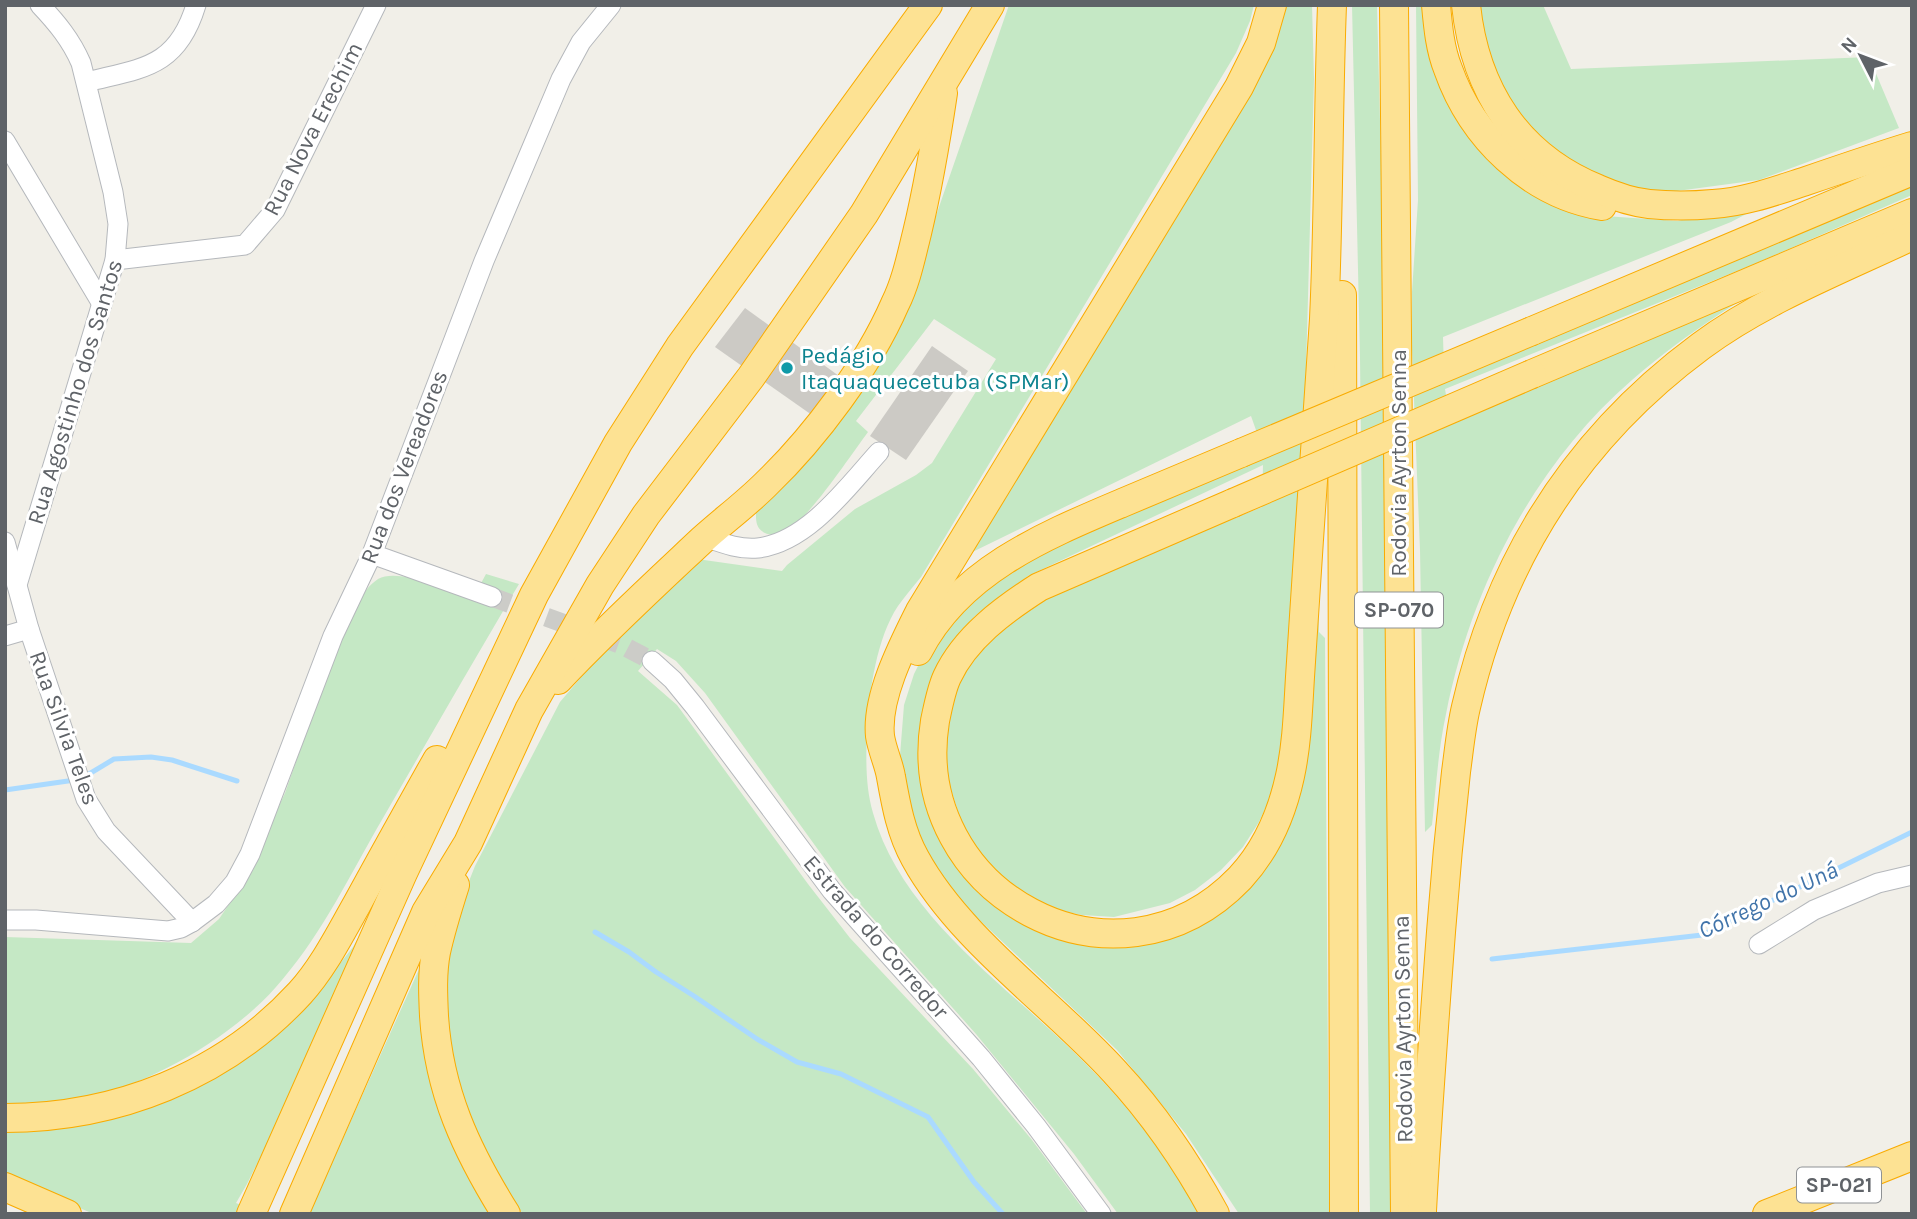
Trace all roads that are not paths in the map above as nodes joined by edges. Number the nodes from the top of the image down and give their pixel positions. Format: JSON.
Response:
{"nodes":[{"id":1,"x":40,"y":5,"type":"edge"},
{"id":2,"x":196,"y":5,"type":"edge"},
{"id":3,"x":376,"y":5,"type":"edge"},
{"id":4,"x":611,"y":5,"type":"edge"},
{"id":5,"x":906,"y":5,"type":"edge"},
{"id":6,"x":928,"y":5,"type":"edge"},
{"id":7,"x":1272,"y":5,"type":"edge"},
{"id":8,"x":1332,"y":5,"type":"edge"},
{"id":9,"x":1338,"y":5,"type":"edge"},
{"id":10,"x":1394,"y":5,"type":"edge"},
{"id":11,"x":1411,"y":5,"type":"edge"},
{"id":12,"x":1436,"y":5,"type":"edge"},
{"id":13,"x":1466,"y":5,"type":"edge"},
{"id":14,"x":989,"y":7,"type":"edge"},
{"id":15,"x":946,"y":77,"type":"junction"},
{"id":16,"x":86,"y":82,"type":"junction"},
{"id":17,"x":5,"y":141,"type":"edge"},
{"id":18,"x":1912,"y":146,"type":"edge"},
{"id":19,"x":1912,"y":171,"type":"edge"},
{"id":20,"x":1395,"y":197,"type":"junction"},
{"id":21,"x":1677,"y":204,"type":"junction"},
{"id":22,"x":1912,"y":213,"type":"edge"},
{"id":23,"x":1912,"y":236,"type":"edge"},
{"id":24,"x":742,"y":258,"type":"junction"},
{"id":25,"x":115,"y":260,"type":"junction"},
{"id":26,"x":102,"y":304,"type":"junction"},
{"id":27,"x":878,"y":452,"type":"dead end"},
{"id":28,"x":705,"y":537,"type":"junction"},
{"id":29,"x":5,"y":542,"type":"edge"},
{"id":30,"x":372,"y":554,"type":"junction"},
{"id":31,"x":17,"y":585,"type":"junction"},
{"id":32,"x":534,"y":595,"type":"junction"},
{"id":33,"x":492,"y":597,"type":"tunnel mouth"},
{"id":34,"x":29,"y":629,"type":"junction"},
{"id":35,"x":5,"y":636,"type":"edge"},
{"id":36,"x":652,"y":661,"type":"tunnel mouth"},
{"id":37,"x":529,"y":710,"type":"junction"},
{"id":38,"x":891,"y":775,"type":"junction"},
{"id":39,"x":468,"y":843,"type":"junction"},
{"id":40,"x":1912,"y":875,"type":"edge"},
{"id":41,"x":5,"y":920,"type":"edge"},
{"id":42,"x":192,"y":922,"type":"junction"},
{"id":43,"x":1759,"y":944,"type":"dead end"},
{"id":44,"x":5,"y":1118,"type":"edge"},
{"id":45,"x":1912,"y":1156,"type":"edge"},
{"id":46,"x":5,"y":1187,"type":"edge"},
{"id":47,"x":256,"y":1203,"type":"edge"},
{"id":48,"x":67,"y":1214,"type":"edge"},
{"id":49,"x":294,"y":1214,"type":"edge"},
{"id":50,"x":506,"y":1214,"type":"edge"},
{"id":51,"x":1101,"y":1214,"type":"edge"},
{"id":52,"x":1215,"y":1214,"type":"edge"},
{"id":53,"x":1344,"y":1214,"type":"edge"},
{"id":54,"x":1405,"y":1214,"type":"edge"},
{"id":55,"x":1422,"y":1214,"type":"edge"},
{"id":56,"x":1767,"y":1214,"type":"edge"}],
"edges":[{"from":1,"to":16,"type":"street","name":"Rua Agostinho dos Santos"},
{"from":2,"to":16,"type":"street"},
{"from":3,"to":25,"type":"street","name":"Rua Nova Erechim"},
{"from":4,"to":30,"type":"street","name":"Rua dos Vereadores"},
{"from":5,"to":24,"type":"highway"},
{"from":6,"to":24,"type":"highway"},
{"from":7,"to":38,"type":"highway"},
{"from":8,"to":22,"type":"highway","bridge":true},
{"from":9,"to":53,"type":"highway","number":"SP-070"},
{"from":10,"to":20,"type":"highway","name":"Rodovia Ayrton Senna","number":"SP-070"},
{"from":11,"to":20,"type":"highway"},
{"from":12,"to":21,"type":"highway"},
{"from":13,"to":21,"type":"highway"},
{"from":14,"to":15,"type":"highway"},
{"from":15,"to":28,"type":"highway"},
{"from":15,"to":37,"type":"highway"},
{"from":16,"to":25,"type":"street","name":"Rua Agostinho dos Santos"},
{"from":17,"to":26,"type":"street"},
{"from":18,"to":21,"type":"highway"},
{"from":19,"to":38,"type":"highway","bridge":true},
{"from":20,"to":54,"type":"highway","name":"Rodovia Ayrton Senna","number":"SP-070"},
{"from":23,"to":55,"type":"highway"},
{"from":24,"to":32,"type":"highway"},
{"from":25,"to":26,"type":"street","name":"Rua Agostinho dos Santos"},
{"from":26,"to":31,"type":"street","name":"Rua Agostinho dos Santos"},
{"from":27,"to":28,"type":"street"},
{"from":28,"to":37,"type":"highway"},
{"from":29,"to":31,"type":"street","name":"Rua Silvia Teles"},
{"from":30,"to":33,"type":"street"},
{"from":30,"to":42,"type":"street","name":"Rua dos Vereadores"},
{"from":31,"to":34,"type":"street","name":"Rua Silvia Teles"},
{"from":32,"to":44,"type":"highway"},
{"from":32,"to":47,"type":"highway"},
{"from":34,"to":35,"type":"street"},
{"from":34,"to":42,"type":"street","name":"Rua Silvia Teles"},
{"from":36,"to":51,"type":"street","name":"Estrada do Corredor"},
{"from":37,"to":39,"type":"highway"},
{"from":38,"to":52,"type":"highway"},
{"from":39,"to":49,"type":"highway"},
{"from":39,"to":50,"type":"highway"},
{"from":40,"to":43,"type":"street"},
{"from":41,"to":42,"type":"street"},
{"from":45,"to":56,"type":"highway","number":"SP-021"},
{"from":46,"to":48,"type":"highway"}]}
